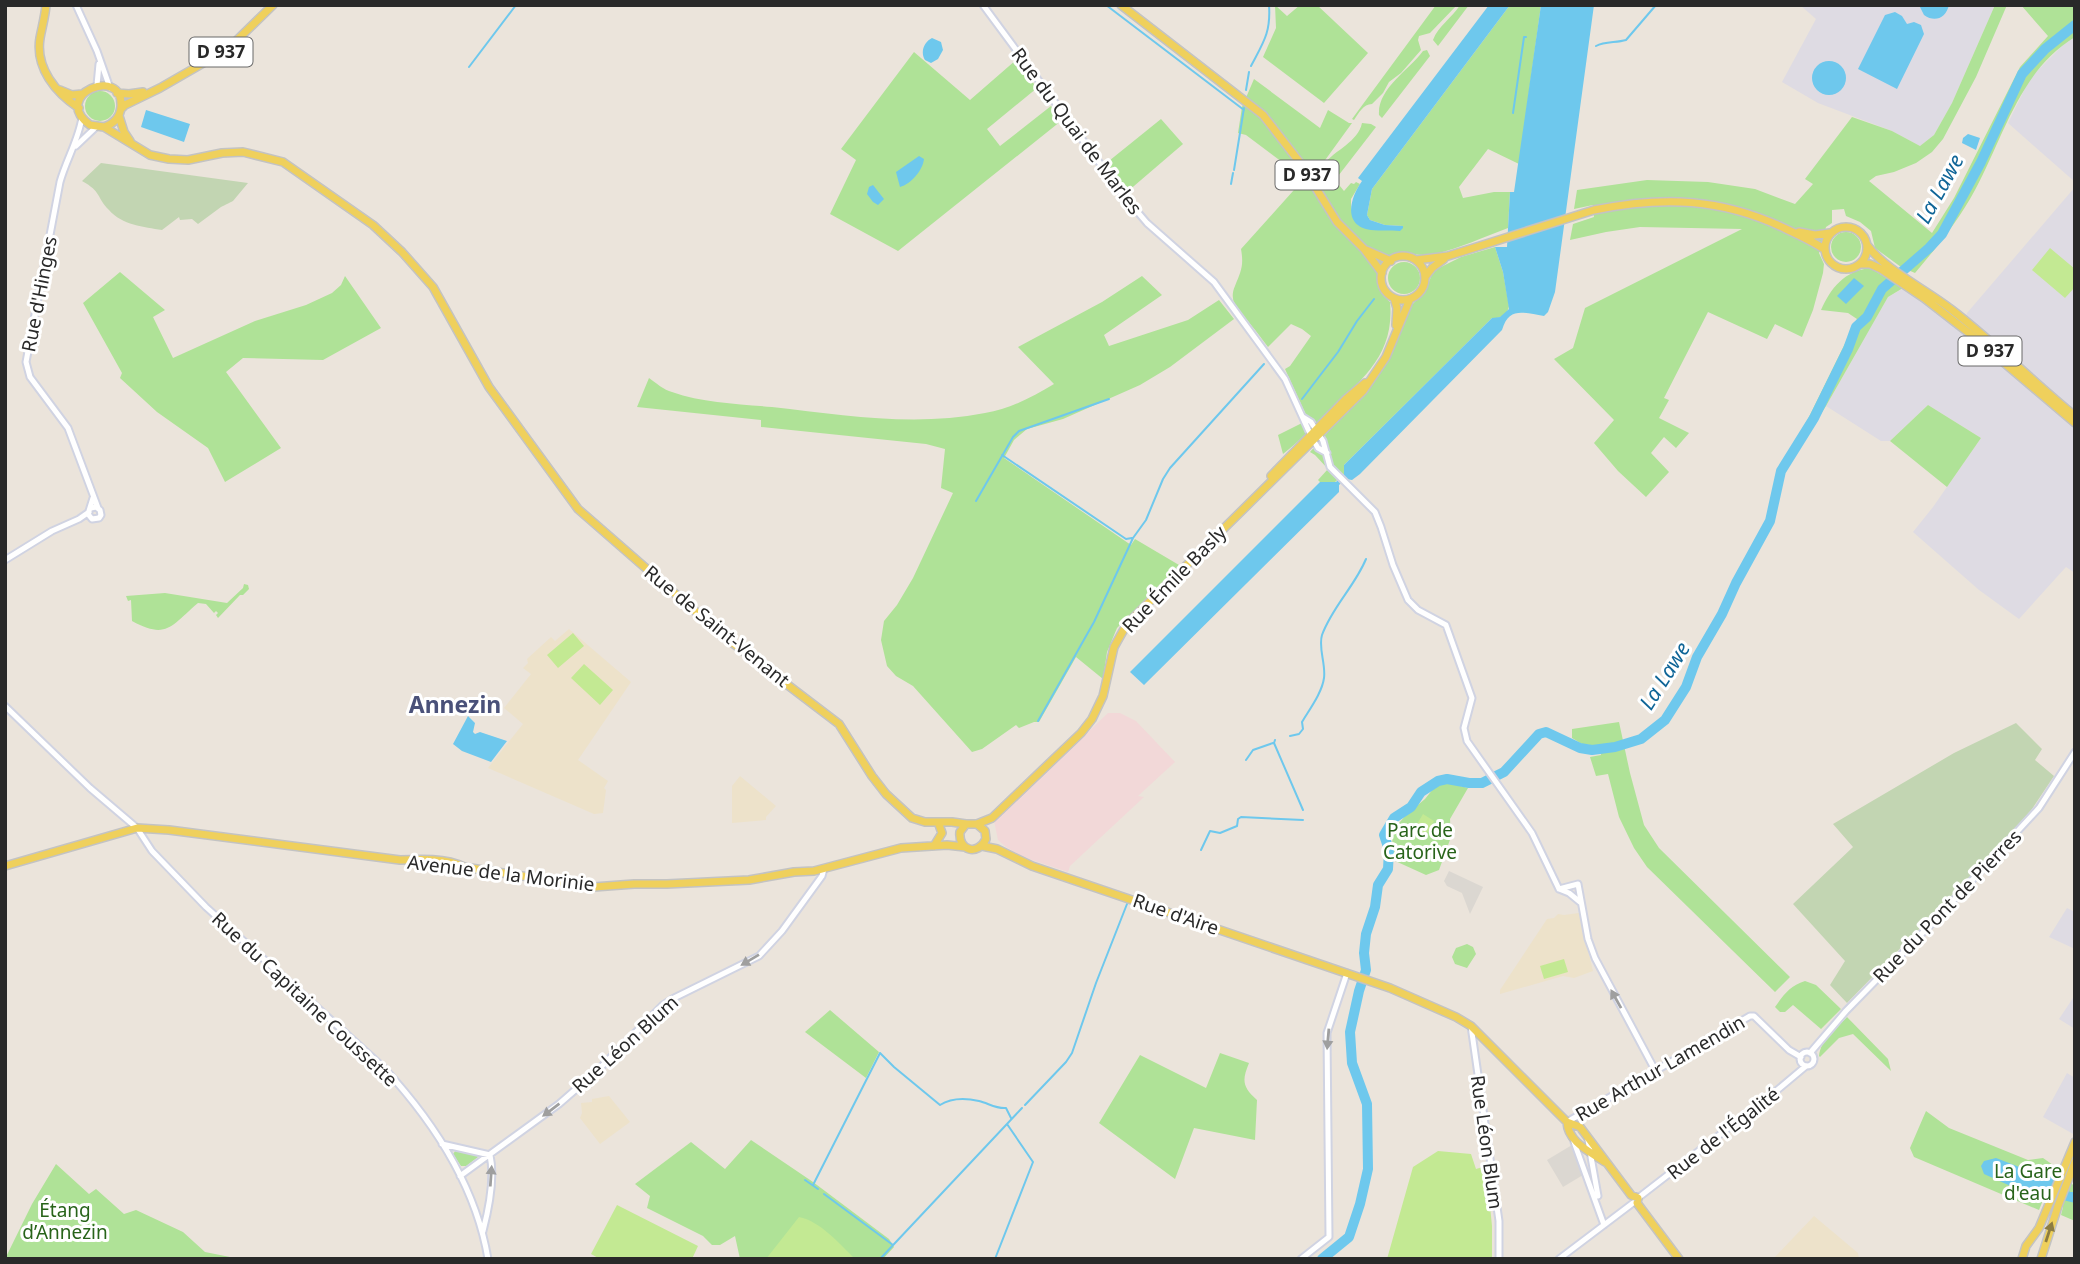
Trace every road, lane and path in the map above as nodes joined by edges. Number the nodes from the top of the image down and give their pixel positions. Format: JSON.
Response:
{"nodes":[{"id":1,"x":46,"y":5,"type":"edge"},
{"id":2,"x":76,"y":5,"type":"edge"},
{"id":3,"x":273,"y":5,"type":"edge"},
{"id":4,"x":983,"y":5,"type":"edge"},
{"id":5,"x":1121,"y":5,"type":"edge"},
{"id":6,"x":99,"y":57,"type":"junction"},
{"id":7,"x":97,"y":85,"type":"junction"},
{"id":8,"x":160,"y":88,"type":"junction"},
{"id":9,"x":59,"y":90,"type":"junction"},
{"id":10,"x":113,"y":90,"type":"junction"},
{"id":11,"x":82,"y":94,"type":"junction"},
{"id":12,"x":79,"y":108,"type":"junction"},
{"id":13,"x":120,"y":113,"type":"junction"},
{"id":14,"x":82,"y":117,"type":"junction"},
{"id":15,"x":100,"y":127,"type":"junction"},
{"id":16,"x":138,"y":149,"type":"junction"},
{"id":17,"x":66,"y":160,"type":"junction"},
{"id":18,"x":1788,"y":229,"type":"junction"},
{"id":19,"x":1830,"y":233,"type":"junction"},
{"id":20,"x":1867,"y":245,"type":"junction"},
{"id":21,"x":1364,"y":249,"type":"junction"},
{"id":22,"x":1824,"y":249,"type":"junction"},
{"id":23,"x":1448,"y":256,"type":"junction"},
{"id":24,"x":1416,"y":260,"type":"junction"},
{"id":25,"x":1391,"y":261,"type":"junction"},
{"id":26,"x":1860,"y":264,"type":"junction"},
{"id":27,"x":1382,"y":273,"type":"junction"},
{"id":28,"x":1893,"y":273,"type":"junction"},
{"id":29,"x":1425,"y":277,"type":"junction"},
{"id":30,"x":1905,"y":280,"type":"junction"},
{"id":31,"x":1394,"y":298,"type":"junction"},
{"id":32,"x":1410,"y":299,"type":"junction"},
{"id":33,"x":1396,"y":332,"type":"junction"},
{"id":34,"x":1378,"y":370,"type":"junction"},
{"id":35,"x":2075,"y":416,"type":"edge"},
{"id":36,"x":2075,"y":423,"type":"edge"},
{"id":37,"x":1315,"y":435,"type":"junction"},
{"id":38,"x":1243,"y":509,"type":"junction"},
{"id":39,"x":5,"y":560,"type":"edge"},
{"id":40,"x":5,"y":706,"type":"edge"},
{"id":41,"x":2075,"y":752,"type":"edge"},
{"id":42,"x":992,"y":818,"type":"junction"},
{"id":43,"x":941,"y":822,"type":"junction"},
{"id":44,"x":966,"y":824,"type":"junction"},
{"id":45,"x":977,"y":824,"type":"junction"},
{"id":46,"x":137,"y":828,"type":"junction"},
{"id":47,"x":985,"y":834,"type":"junction"},
{"id":48,"x":959,"y":835,"type":"junction"},
{"id":49,"x":947,"y":845,"type":"junction"},
{"id":50,"x":934,"y":846,"type":"junction"},
{"id":51,"x":982,"y":846,"type":"junction"},
{"id":52,"x":965,"y":847,"type":"junction"},
{"id":53,"x":996,"y":849,"type":"junction"},
{"id":54,"x":5,"y":866,"type":"edge"},
{"id":55,"x":824,"y":869,"type":"junction"},
{"id":56,"x":814,"y":871,"type":"junction"},
{"id":57,"x":816,"y":884,"type":"junction"},
{"id":58,"x":1559,"y":889,"type":"junction"},
{"id":59,"x":1581,"y":903,"type":"junction"},
{"id":60,"x":1347,"y":974,"type":"junction"},
{"id":61,"x":1471,"y":1026,"type":"junction"},
{"id":62,"x":1810,"y":1053,"type":"junction"},
{"id":63,"x":1801,"y":1057,"type":"junction"},
{"id":64,"x":1806,"y":1066,"type":"junction"},
{"id":65,"x":1655,"y":1070,"type":"junction"},
{"id":66,"x":1567,"y":1122,"type":"junction"},
{"id":67,"x":1587,"y":1135,"type":"junction"},
{"id":68,"x":1573,"y":1139,"type":"junction"},
{"id":69,"x":2075,"y":1142,"type":"edge"},
{"id":70,"x":442,"y":1144,"type":"junction"},
{"id":71,"x":453,"y":1147,"type":"junction"},
{"id":72,"x":1590,"y":1152,"type":"junction"},
{"id":73,"x":448,"y":1155,"type":"junction"},
{"id":74,"x":490,"y":1155,"type":"junction"},
{"id":75,"x":2075,"y":1162,"type":"edge"},
{"id":76,"x":1609,"y":1166,"type":"junction"},
{"id":77,"x":460,"y":1176,"type":"junction"},
{"id":78,"x":1636,"y":1200,"type":"junction"},
{"id":79,"x":1601,"y":1212,"type":"junction"},
{"id":80,"x":1604,"y":1225,"type":"junction"},
{"id":81,"x":483,"y":1231,"type":"junction"},
{"id":82,"x":488,"y":1259,"type":"edge"},
{"id":83,"x":1301,"y":1259,"type":"edge"},
{"id":84,"x":1499,"y":1259,"type":"edge"},
{"id":85,"x":1559,"y":1259,"type":"edge"},
{"id":86,"x":1679,"y":1259,"type":"edge"},
{"id":87,"x":2022,"y":1259,"type":"edge"},
{"id":88,"x":2041,"y":1259,"type":"edge"}],
"edges":[{"from":1,"to":9,"type":"main road"},
{"from":2,"to":6,"type":"street"},
{"from":3,"to":8,"type":"main road","number":"D 937"},
{"from":4,"to":37,"type":"street","name":"Rue du Quai de Marles"},
{"from":5,"to":21,"type":"main road","number":"D 937"},
{"from":6,"to":7,"type":"street"},
{"from":6,"to":10,"type":"street"},
{"from":7,"to":10,"type":"main road"},
{"from":7,"to":11,"type":"main road"},
{"from":8,"to":10,"type":"main road","number":"D 937"},
{"from":8,"to":13,"type":"main road","number":"D 937"},
{"from":9,"to":11,"type":"main road"},
{"from":9,"to":12,"type":"main road"},
{"from":10,"to":13,"type":"main road"},
{"from":11,"to":12,"type":"main road"},
{"from":12,"to":14,"type":"main road"},
{"from":13,"to":15,"type":"main road"},
{"from":13,"to":16,"type":"main road"},
{"from":14,"to":15,"type":"main road"},
{"from":14,"to":17,"type":"street","name":"Rue d'Hinges"},
{"from":15,"to":16,"type":"main road","name":"Rue de Saint-Venant"},
{"from":15,"to":17,"type":"street","name":"Rue d'Hinges"},
{"from":16,"to":43,"type":"main road","name":"Rue de Saint-Venant"},
{"from":17,"to":39,"type":"street","name":"Rue d'Hinges"},
{"from":18,"to":19,"type":"main road"},
{"from":18,"to":22,"type":"main road"},
{"from":18,"to":23,"type":"main road"},
{"from":19,"to":20,"type":"main road"},
{"from":19,"to":22,"type":"main road"},
{"from":20,"to":26,"type":"main road"},
{"from":20,"to":28,"type":"main road","number":"D 937"},
{"from":21,"to":25,"type":"main road","number":"D 937"},
{"from":21,"to":27,"type":"main road","number":"D 937"},
{"from":22,"to":26,"type":"main road"},
{"from":23,"to":24,"type":"main road"},
{"from":23,"to":29,"type":"main road"},
{"from":24,"to":25,"type":"main road"},
{"from":24,"to":29,"type":"main road"},
{"from":25,"to":27,"type":"main road"},
{"from":26,"to":28,"type":"main road","number":"D 937"},
{"from":27,"to":31,"type":"main road"},
{"from":28,"to":30,"type":"main road","number":"D 937"},
{"from":29,"to":32,"type":"main road"},
{"from":30,"to":35,"type":"main road","number":"D 937"},
{"from":30,"to":36,"type":"main road","number":"D 937"},
{"from":31,"to":32,"type":"main road"},
{"from":31,"to":33,"type":"main road"},
{"from":32,"to":33,"type":"main road","name":"Rue Émile Basly"},
{"from":33,"to":34,"type":"main road","name":"Rue Émile Basly"},
{"from":34,"to":37,"type":"main road","name":"Rue Émile Basly"},
{"from":34,"to":37,"type":"main road","name":"Rue Émile Basly"},
{"from":37,"to":38,"type":"main road","name":"Rue Émile Basly"},
{"from":37,"to":38,"type":"main road","name":"Rue Émile Basly"},
{"from":37,"to":58,"type":"street"},
{"from":38,"to":42,"type":"main road","name":"Rue Émile Basly"},
{"from":40,"to":46,"type":"street","name":"Rue du Capitaine Coussette"},
{"from":41,"to":62,"type":"street","name":"Rue du Pont de Pierres"},
{"from":42,"to":45,"type":"main road","name":"Rue Émile Basly"},
{"from":42,"to":47,"type":"main road","name":"Rue Émile Basly"},
{"from":43,"to":44,"type":"main road","name":"Rue de Saint-Venant"},
{"from":43,"to":48,"type":"main road","name":"Rue de Saint-Venant"},
{"from":43,"to":50,"type":"main road"},
{"from":44,"to":45,"type":"main road"},
{"from":44,"to":48,"type":"main road"},
{"from":45,"to":47,"type":"main road"},
{"from":46,"to":54,"type":"main road","name":"Avenue de la Morinie"},
{"from":46,"to":56,"type":"main road","name":"Avenue de la Morinie"},
{"from":46,"to":70,"type":"street","name":"Rue du Capitaine Coussette"},
{"from":47,"to":51,"type":"main road"},
{"from":47,"to":53,"type":"main road","name":"Rue d'Aire"},
{"from":48,"to":49,"type":"main road"},
{"from":48,"to":52,"type":"main road"},
{"from":49,"to":50,"type":"main road"},
{"from":49,"to":52,"type":"main road"},
{"from":50,"to":55,"type":"main road"},
{"from":51,"to":52,"type":"main road"},
{"from":51,"to":53,"type":"main road","name":"Rue d'Aire"},
{"from":53,"to":60,"type":"main road","name":"Rue d'Aire"},
{"from":55,"to":56,"type":"main road","name":"Avenue de la Morinie"},
{"from":55,"to":57,"type":"street","name":"Rue Léon Blum"},
{"from":56,"to":57,"type":"street"},
{"from":57,"to":74,"type":"street","name":"Rue Léon Blum","one_way":true},
{"from":58,"to":59,"type":"street"},
{"from":58,"to":59,"type":"street"},
{"from":65,"to":59,"type":"street","one_way":true},
{"from":60,"to":61,"type":"main road","name":"Rue d'Aire"},
{"from":60,"to":83,"type":"street","one_way":true},
{"from":61,"to":66,"type":"main road"},
{"from":61,"to":84,"type":"street","name":"Rue Léon Blum"},
{"from":62,"to":63,"type":"street"},
{"from":62,"to":64,"type":"street"},
{"from":63,"to":64,"type":"street"},
{"from":63,"to":65,"type":"street","name":"Rue Arthur Lamendin"},
{"from":64,"to":78,"type":"street","name":"Rue de l'Égalité"},
{"from":65,"to":66,"type":"street","name":"Rue Arthur Lamendin"},
{"from":66,"to":67,"type":"main road"},
{"from":66,"to":68,"type":"main road"},
{"from":67,"to":72,"type":"street"},
{"from":67,"to":76,"type":"main road"},
{"from":68,"to":72,"type":"main road"},
{"from":68,"to":79,"type":"street"},
{"from":69,"to":87,"type":"main road"},
{"from":70,"to":71,"type":"street"},
{"from":70,"to":73,"type":"street","name":"Rue du Capitaine Coussette"},
{"from":71,"to":73,"type":"street"},
{"from":71,"to":74,"type":"street"},
{"from":72,"to":76,"type":"main road"},
{"from":72,"to":79,"type":"street"},
{"from":73,"to":77,"type":"street","name":"Rue du Capitaine Coussette"},
{"from":74,"to":77,"type":"street","name":"Rue Léon Blum"},
{"from":81,"to":74,"type":"street","one_way":true},
{"from":88,"to":75,"type":"main road","one_way":true},
{"from":76,"to":78,"type":"main road"},
{"from":77,"to":81,"type":"street","name":"Rue du Capitaine Coussette"},
{"from":78,"to":80,"type":"street","name":"Rue de l'Égalité"},
{"from":78,"to":86,"type":"main road"},
{"from":79,"to":80,"type":"street"},
{"from":80,"to":85,"type":"street","name":"Rue de l'Égalité"},
{"from":81,"to":82,"type":"street","name":"Rue du Capitaine Coussette"}]}
